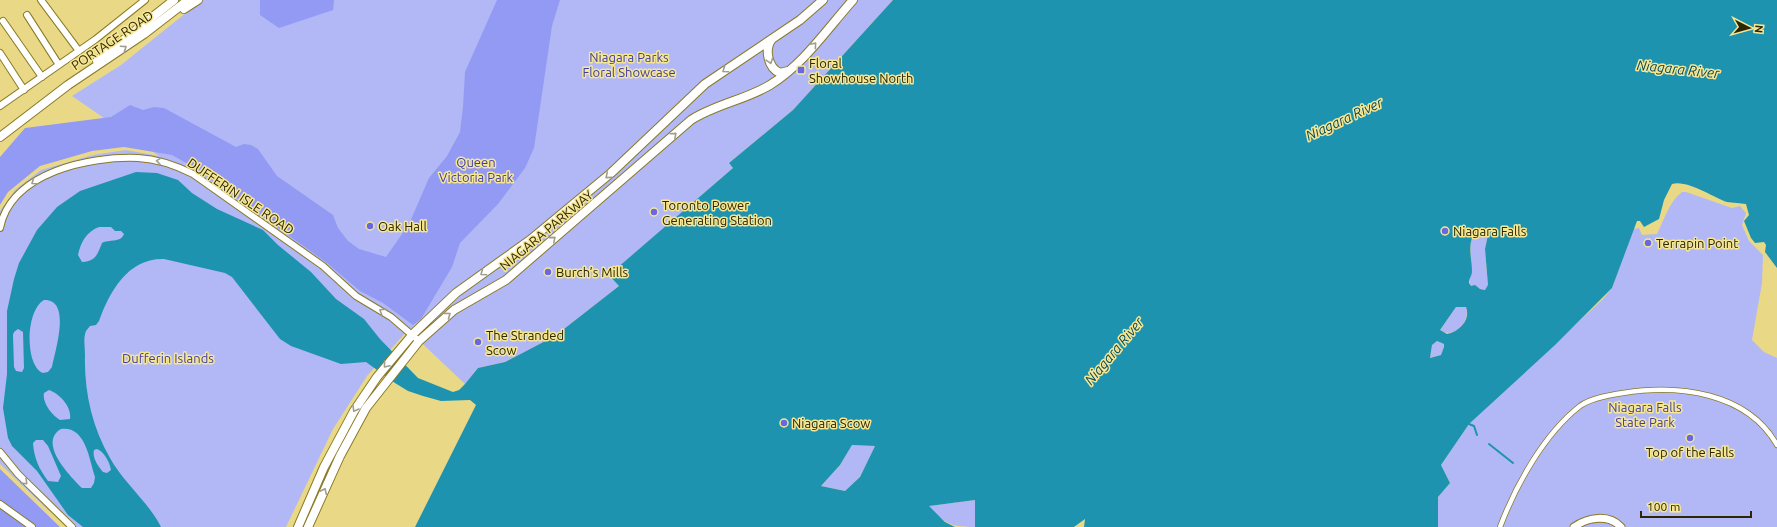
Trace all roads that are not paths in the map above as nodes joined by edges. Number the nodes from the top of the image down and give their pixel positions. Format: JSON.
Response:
{"nodes":[{"id":1,"x":41,"y":0,"type":"edge"},
{"id":2,"x":145,"y":0,"type":"edge"},
{"id":3,"x":174,"y":0,"type":"edge"},
{"id":4,"x":188,"y":0,"type":"edge"},
{"id":5,"x":198,"y":0,"type":"edge"},
{"id":6,"x":823,"y":0,"type":"edge"},
{"id":7,"x":853,"y":0,"type":"edge"},
{"id":8,"x":27,"y":15,"type":"dead end"},
{"id":9,"x":4,"y":21,"type":"dead end"},
{"id":10,"x":160,"y":23,"type":"junction"},
{"id":11,"x":774,"y":37,"type":"junction"},
{"id":12,"x":79,"y":51,"type":"junction"},
{"id":13,"x":0,"y":53,"type":"edge"},
{"id":14,"x":59,"y":65,"type":"junction"},
{"id":15,"x":789,"y":71,"type":"junction"},
{"id":16,"x":42,"y":77,"type":"junction"},
{"id":17,"x":68,"y":85,"type":"junction"},
{"id":18,"x":24,"y":90,"type":"junction"},
{"id":19,"x":0,"y":106,"type":"edge"},
{"id":20,"x":0,"y":137,"type":"edge"},
{"id":21,"x":0,"y":228,"type":"edge"},
{"id":22,"x":413,"y":334,"type":"junction"},
{"id":23,"x":419,"y":341,"type":"junction"},
{"id":24,"x":1777,"y":445,"type":"edge"},
{"id":25,"x":0,"y":452,"type":"edge"},
{"id":26,"x":0,"y":504,"type":"edge"},
{"id":27,"x":32,"y":527,"type":"edge"},
{"id":28,"x":72,"y":527,"type":"edge"},
{"id":29,"x":298,"y":527,"type":"edge"},
{"id":30,"x":308,"y":527,"type":"edge"},
{"id":31,"x":1500,"y":527,"type":"edge"},
{"id":32,"x":1574,"y":527,"type":"edge"},
{"id":33,"x":1621,"y":527,"type":"edge"}],
"edges":[{"from":1,"to":12,"type":"street"},
{"from":2,"to":12,"type":"street","name":"PORTAGE ROAD"},
{"from":3,"to":17,"type":"main road","name":"PORTAGE ROAD"},
{"from":4,"to":10,"type":"main road","name":"PORTAGE ROAD"},
{"from":5,"to":10,"type":"main road"},
{"from":6,"to":11,"type":"main road","name":"NIAGARA PARKWAY"},
{"from":15,"to":7,"type":"main road","name":"NIAGARA PARKWAY","one_way":true},
{"from":8,"to":14,"type":"street"},
{"from":9,"to":16,"type":"street"},
{"from":17,"to":10,"type":"main road","name":"PORTAGE ROAD","one_way":true},
{"from":11,"to":15,"type":"main road","one_way":true},
{"from":11,"to":22,"type":"main road","name":"NIAGARA PARKWAY","one_way":true},
{"from":12,"to":14,"type":"street","name":"PORTAGE ROAD"},
{"from":13,"to":18,"type":"street"},
{"from":14,"to":16,"type":"street","name":"PORTAGE ROAD"},
{"from":23,"to":15,"type":"main road","name":"NIAGARA PARKWAY","one_way":true},
{"from":16,"to":18,"type":"street","name":"PORTAGE ROAD"},
{"from":17,"to":20,"type":"main road","name":"PORTAGE ROAD"},
{"from":18,"to":19,"type":"street","name":"PORTAGE ROAD"},
{"from":22,"to":21,"type":"street","name":"DUFFERIN ISLE ROAD","one_way":true},
{"from":22,"to":23,"type":"street","name":"DUFFERIN ISLE ROAD"},
{"from":22,"to":29,"type":"main road","name":"NIAGARA PARKWAY","one_way":true},
{"from":30,"to":23,"type":"main road","name":"NIAGARA PARKWAY","one_way":true},
{"from":24,"to":31,"type":"street"},
{"from":25,"to":28,"type":"street","one_way":true},
{"from":26,"to":27,"type":"street"},
{"from":32,"to":33,"type":"street"}]}
